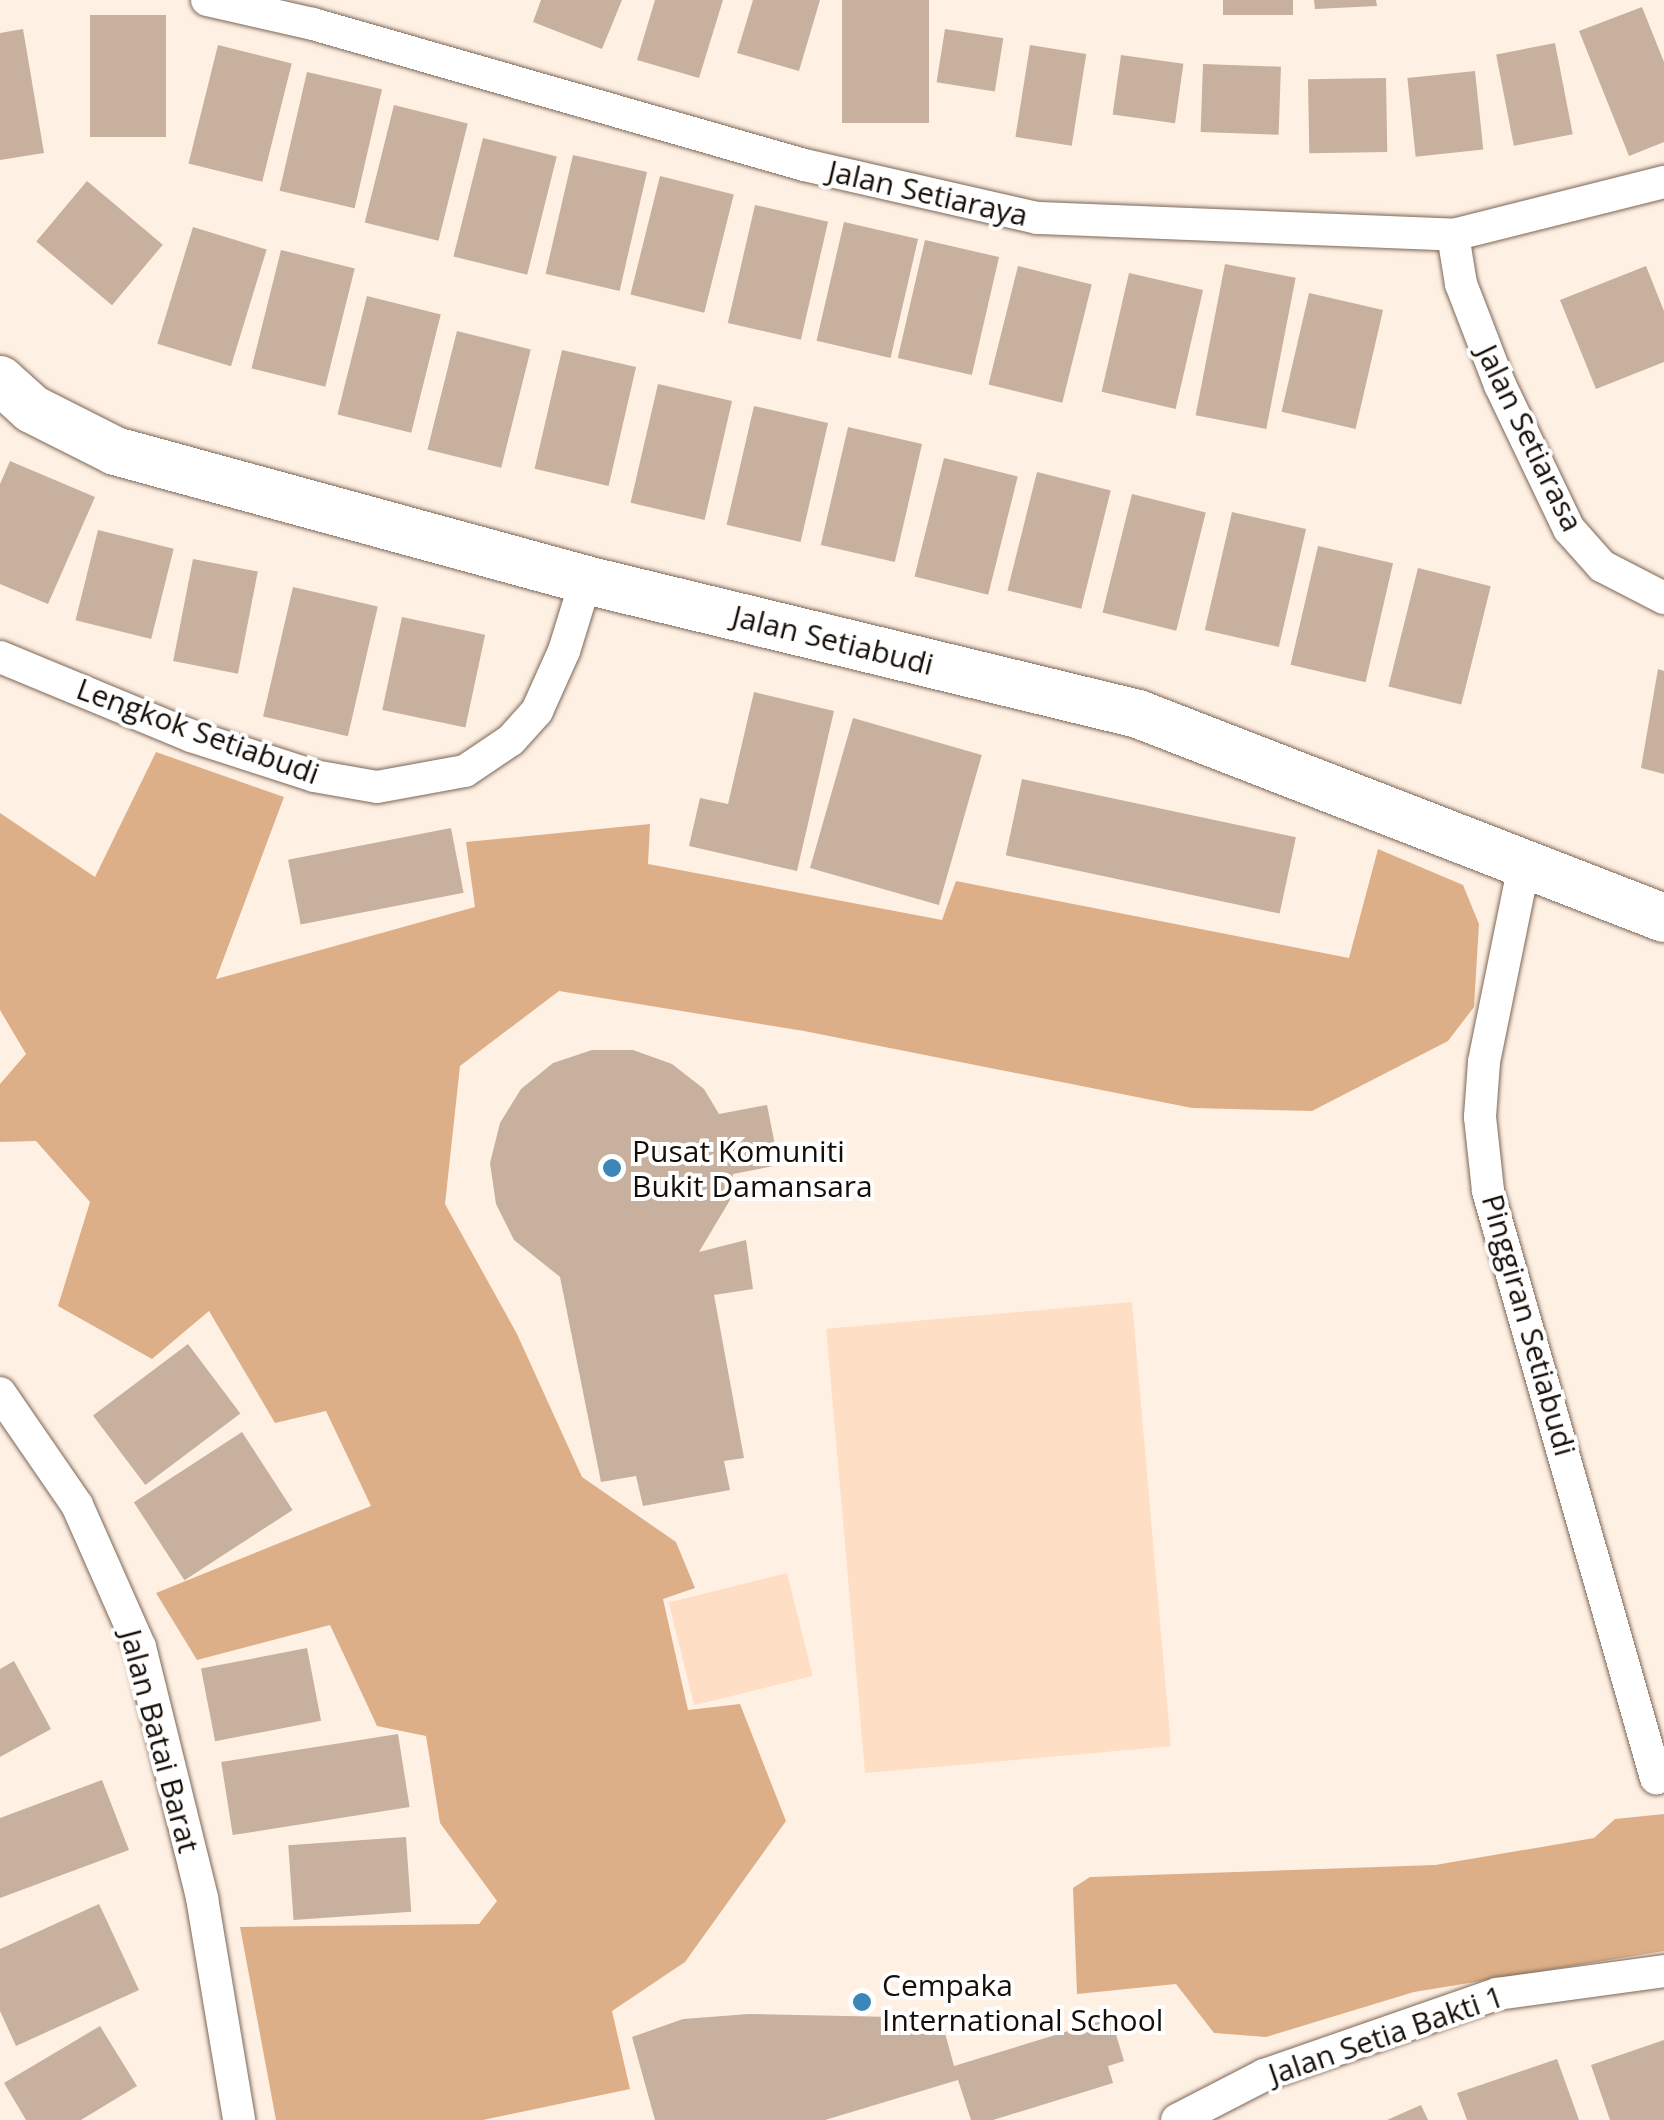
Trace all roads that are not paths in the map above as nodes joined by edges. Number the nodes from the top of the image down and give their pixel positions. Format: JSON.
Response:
{"nodes":[{"id":1,"x":208,"y":0,"type":"edge"},
{"id":2,"x":1664,"y":182,"type":"edge"},
{"id":3,"x":1453,"y":235,"type":"junction"},
{"id":4,"x":0,"y":380,"type":"edge"},
{"id":5,"x":586,"y":580,"type":"junction"},
{"id":6,"x":1664,"y":598,"type":"edge"},
{"id":7,"x":0,"y":657,"type":"edge"},
{"id":8,"x":1524,"y":865,"type":"junction"},
{"id":9,"x":1664,"y":918,"type":"edge"},
{"id":10,"x":0,"y":1393,"type":"edge"},
{"id":11,"x":1656,"y":1778,"type":"dead end"},
{"id":12,"x":1664,"y":1971,"type":"edge"},
{"id":13,"x":240,"y":2120,"type":"edge"},
{"id":14,"x":1177,"y":2120,"type":"edge"}],
"edges":[{"from":1,"to":3,"type":"street","name":"Jalan Setiaraya"},
{"from":2,"to":3,"type":"street","name":"Jalan Setiaraya"},
{"from":3,"to":6,"type":"street","name":"Jalan Setiarasa"},
{"from":4,"to":5,"type":"street","name":"Jalan Setiabudi"},
{"from":5,"to":7,"type":"street","name":"Lengkok Setiabudi"},
{"from":5,"to":8,"type":"street","name":"Jalan Setiabudi"},
{"from":8,"to":9,"type":"street","name":"Jalan Setiabudi"},
{"from":8,"to":11,"type":"street","name":"Pinggiran Setiabudi"},
{"from":10,"to":13,"type":"street","name":"Jalan Batai Barat"},
{"from":12,"to":14,"type":"street","name":"Jalan Setia Bakti 1"}]}
